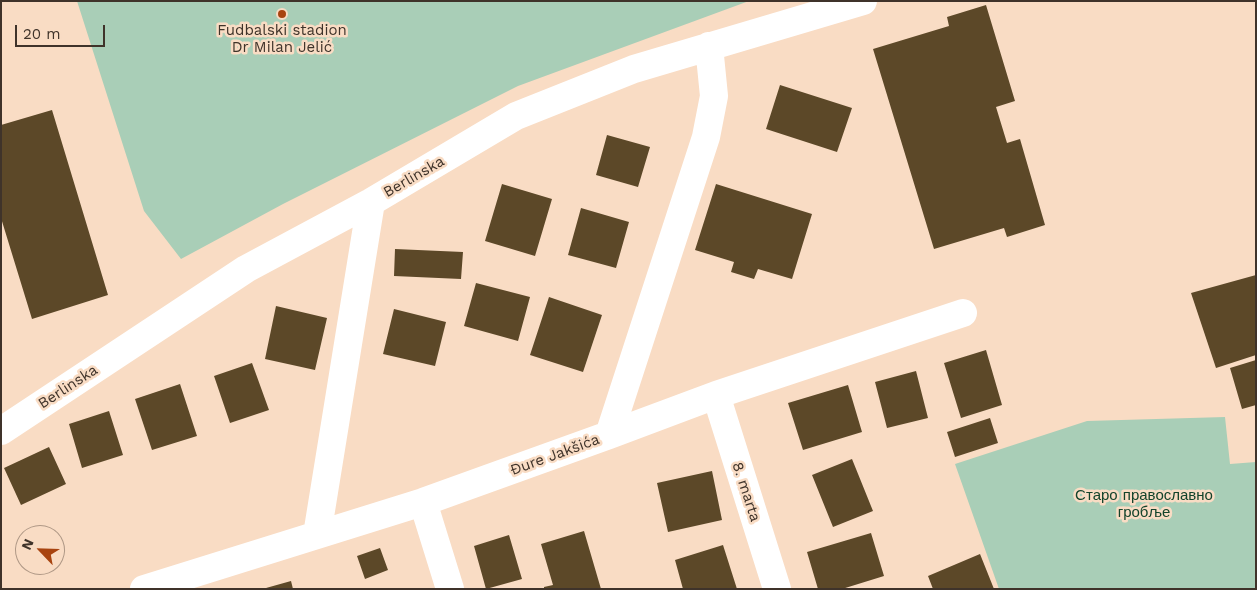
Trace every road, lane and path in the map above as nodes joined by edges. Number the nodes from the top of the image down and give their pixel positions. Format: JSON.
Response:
{"nodes":[{"id":1,"x":863,"y":1,"type":"edge"},
{"id":2,"x":709,"y":46,"type":"junction"},
{"id":3,"x":371,"y":202,"type":"junction"},
{"id":4,"x":963,"y":312,"type":"dead end"},
{"id":5,"x":716,"y":395,"type":"junction"},
{"id":6,"x":1,"y":431,"type":"edge"},
{"id":7,"x":609,"y":435,"type":"junction"},
{"id":8,"x":423,"y":502,"type":"junction"},
{"id":9,"x":317,"y":535,"type":"junction"},
{"id":10,"x":176,"y":584,"type":"edge"},
{"id":11,"x":144,"y":589,"type":"edge"},
{"id":12,"x":450,"y":589,"type":"edge"},
{"id":13,"x":777,"y":589,"type":"edge"}],
"edges":[{"from":1,"to":2,"type":"street","name":"Berlinska"},
{"from":2,"to":3,"type":"street","name":"Berlinska"},
{"from":2,"to":7,"type":"street"},
{"from":3,"to":6,"type":"street","name":"Berlinska"},
{"from":3,"to":9,"type":"street"},
{"from":4,"to":5,"type":"street","name":"Đure Jakšića"},
{"from":5,"to":7,"type":"street","name":"Đure Jakšića"},
{"from":5,"to":13,"type":"street","name":"8. marta"},
{"from":7,"to":8,"type":"street","name":"Đure Jakšića"},
{"from":8,"to":9,"type":"street","name":"Đure Jakšića"},
{"from":8,"to":12,"type":"street"},
{"from":9,"to":10,"type":"street","name":"Đure Jakšića"},
{"from":10,"to":11,"type":"street","name":"Đure Jakšića"}]}
